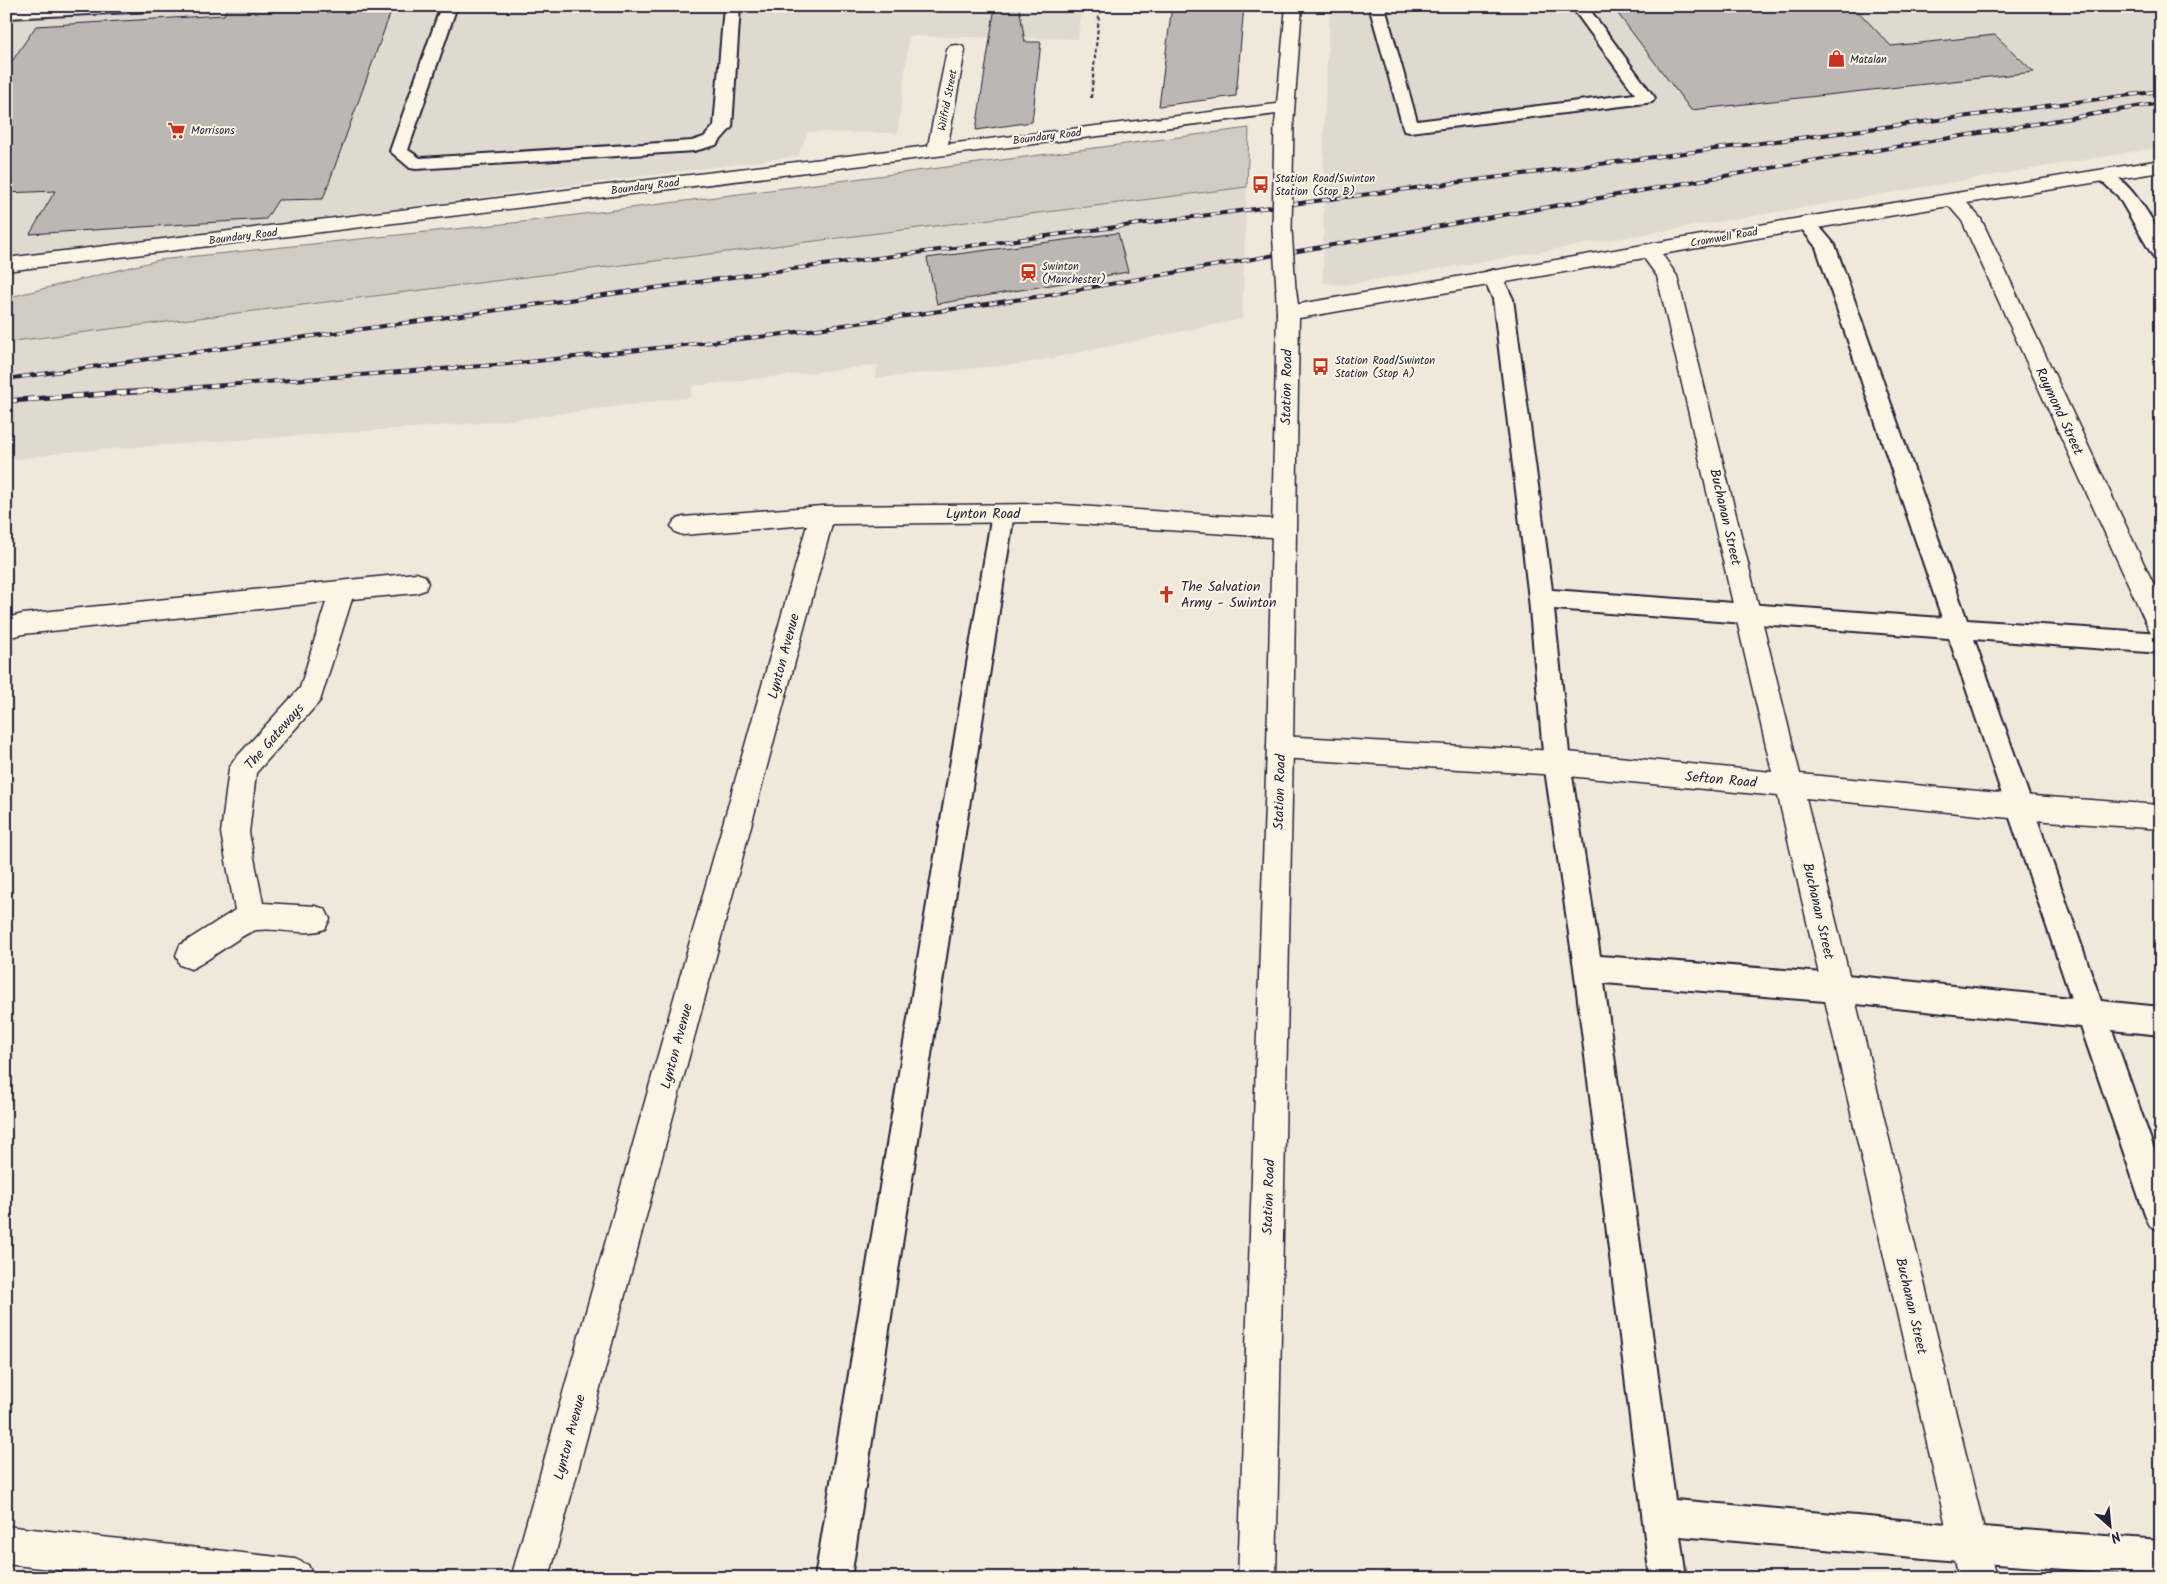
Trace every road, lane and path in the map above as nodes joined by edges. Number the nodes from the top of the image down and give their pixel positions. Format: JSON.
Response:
{"nodes":[{"id":1,"x":154,"y":6,"type":"edge"},
{"id":2,"x":449,"y":6,"type":"edge"},
{"id":3,"x":732,"y":6,"type":"edge"},
{"id":4,"x":1100,"y":6,"type":"edge"},
{"id":5,"x":1294,"y":6,"type":"edge"},
{"id":6,"x":1385,"y":6,"type":"edge"},
{"id":7,"x":1579,"y":6,"type":"edge"},
{"id":8,"x":6,"y":13,"type":"edge"},
{"id":9,"x":956,"y":50,"type":"dead end"},
{"id":10,"x":1284,"y":116,"type":"junction"},
{"id":11,"x":1088,"y":131,"type":"junction"},
{"id":12,"x":937,"y":150,"type":"junction"},
{"id":13,"x":2161,"y":166,"type":"edge"},
{"id":14,"x":2105,"y":176,"type":"junction"},
{"id":15,"x":1954,"y":199,"type":"junction"},
{"id":16,"x":1806,"y":223,"type":"junction"},
{"id":17,"x":1649,"y":250,"type":"junction"},
{"id":18,"x":2161,"y":254,"type":"edge"},
{"id":19,"x":6,"y":266,"type":"edge"},
{"id":20,"x":1493,"y":276,"type":"junction"},
{"id":21,"x":1287,"y":301,"type":"junction"},
{"id":22,"x":1003,"y":513,"type":"junction"},
{"id":23,"x":822,"y":515,"type":"junction"},
{"id":24,"x":683,"y":526,"type":"dead end"},
{"id":25,"x":1284,"y":529,"type":"junction"},
{"id":26,"x":416,"y":583,"type":"dead end"},
{"id":27,"x":342,"y":590,"type":"junction"},
{"id":28,"x":1541,"y":599,"type":"junction"},
{"id":29,"x":1749,"y":614,"type":"junction"},
{"id":30,"x":2161,"y":627,"type":"edge"},
{"id":31,"x":6,"y":628,"type":"edge"},
{"id":32,"x":1959,"y":629,"type":"junction"},
{"id":33,"x":2161,"y":643,"type":"edge"},
{"id":34,"x":1280,"y":747,"type":"junction"},
{"id":35,"x":1557,"y":763,"type":"junction"},
{"id":36,"x":1790,"y":786,"type":"junction"},
{"id":37,"x":2020,"y":807,"type":"junction"},
{"id":38,"x":2161,"y":817,"type":"edge"},
{"id":39,"x":251,"y":916,"type":"junction"},
{"id":40,"x":315,"y":919,"type":"dead end"},
{"id":41,"x":191,"y":955,"type":"dead end"},
{"id":42,"x":1588,"y":968,"type":"junction"},
{"id":43,"x":1837,"y":988,"type":"junction"},
{"id":44,"x":2092,"y":1015,"type":"junction"},
{"id":45,"x":2161,"y":1021,"type":"edge"},
{"id":46,"x":2161,"y":1215,"type":"edge"},
{"id":47,"x":1659,"y":1516,"type":"junction"},
{"id":48,"x":1969,"y":1544,"type":"junction"},
{"id":49,"x":6,"y":1545,"type":"edge"},
{"id":50,"x":2161,"y":1558,"type":"edge"},
{"id":51,"x":295,"y":1578,"type":"edge"},
{"id":52,"x":530,"y":1578,"type":"edge"},
{"id":53,"x":833,"y":1578,"type":"edge"},
{"id":54,"x":1257,"y":1578,"type":"edge"},
{"id":55,"x":1668,"y":1578,"type":"edge"},
{"id":56,"x":1977,"y":1578,"type":"edge"}],
"edges":[{"from":1,"to":8,"type":"lane"},
{"from":2,"to":3,"type":"lane"},
{"from":4,"to":11,"type":"path"},
{"from":5,"to":10,"type":"street","name":"Station Road"},
{"from":6,"to":7,"type":"lane"},
{"from":9,"to":12,"type":"street","name":"Wilfrid Street"},
{"from":10,"to":11,"type":"street","name":"Boundary Road"},
{"from":10,"to":21,"type":"street","name":"Station Road","bridge":true},
{"from":11,"to":12,"type":"street","name":"Boundary Road"},
{"from":12,"to":19,"type":"street","name":"Boundary Road"},
{"from":13,"to":14,"type":"street","name":"Cromwell Road"},
{"from":14,"to":15,"type":"street","name":"Cromwell Road"},
{"from":14,"to":18,"type":"lane"},
{"from":15,"to":16,"type":"street","name":"Cromwell Road"},
{"from":15,"to":30,"type":"street","name":"Raymond Street"},
{"from":16,"to":17,"type":"street","name":"Cromwell Road"},
{"from":16,"to":32,"type":"lane"},
{"from":17,"to":20,"type":"street","name":"Cromwell Road"},
{"from":17,"to":29,"type":"street","name":"Buchanan Street"},
{"from":20,"to":21,"type":"street","name":"Cromwell Road"},
{"from":20,"to":28,"type":"lane"},
{"from":21,"to":25,"type":"street","name":"Station Road"},
{"from":22,"to":23,"type":"street","name":"Lynton Road"},
{"from":22,"to":25,"type":"street","name":"Lynton Road"},
{"from":22,"to":53,"type":"lane"},
{"from":23,"to":24,"type":"street","name":"Lynton Road"},
{"from":23,"to":52,"type":"street","name":"Lynton Avenue"},
{"from":25,"to":34,"type":"street","name":"Station Road"},
{"from":26,"to":27,"type":"street"},
{"from":27,"to":31,"type":"street"},
{"from":27,"to":39,"type":"street","name":"The Gateways"},
{"from":28,"to":29,"type":"lane"},
{"from":28,"to":35,"type":"lane"},
{"from":29,"to":32,"type":"lane"},
{"from":29,"to":36,"type":"street","name":"Buchanan Street"},
{"from":32,"to":33,"type":"lane"},
{"from":32,"to":37,"type":"lane"},
{"from":34,"to":35,"type":"street","name":"Sefton Road"},
{"from":34,"to":54,"type":"street","name":"Station Road"},
{"from":35,"to":36,"type":"street","name":"Sefton Road"},
{"from":35,"to":42,"type":"lane"},
{"from":36,"to":37,"type":"street","name":"Sefton Road"},
{"from":36,"to":43,"type":"street","name":"Buchanan Street"},
{"from":37,"to":38,"type":"street","name":"Sefton Road"},
{"from":37,"to":44,"type":"lane"},
{"from":39,"to":40,"type":"street"},
{"from":39,"to":41,"type":"street"},
{"from":42,"to":43,"type":"lane"},
{"from":42,"to":47,"type":"lane"},
{"from":43,"to":44,"type":"lane"},
{"from":43,"to":48,"type":"street","name":"Buchanan Street"},
{"from":44,"to":45,"type":"lane"},
{"from":44,"to":46,"type":"lane"},
{"from":47,"to":48,"type":"lane"},
{"from":47,"to":55,"type":"lane"},
{"from":48,"to":50,"type":"lane"},
{"from":48,"to":56,"type":"street","name":"Buchanan Street"},
{"from":49,"to":51,"type":"street"}]}
